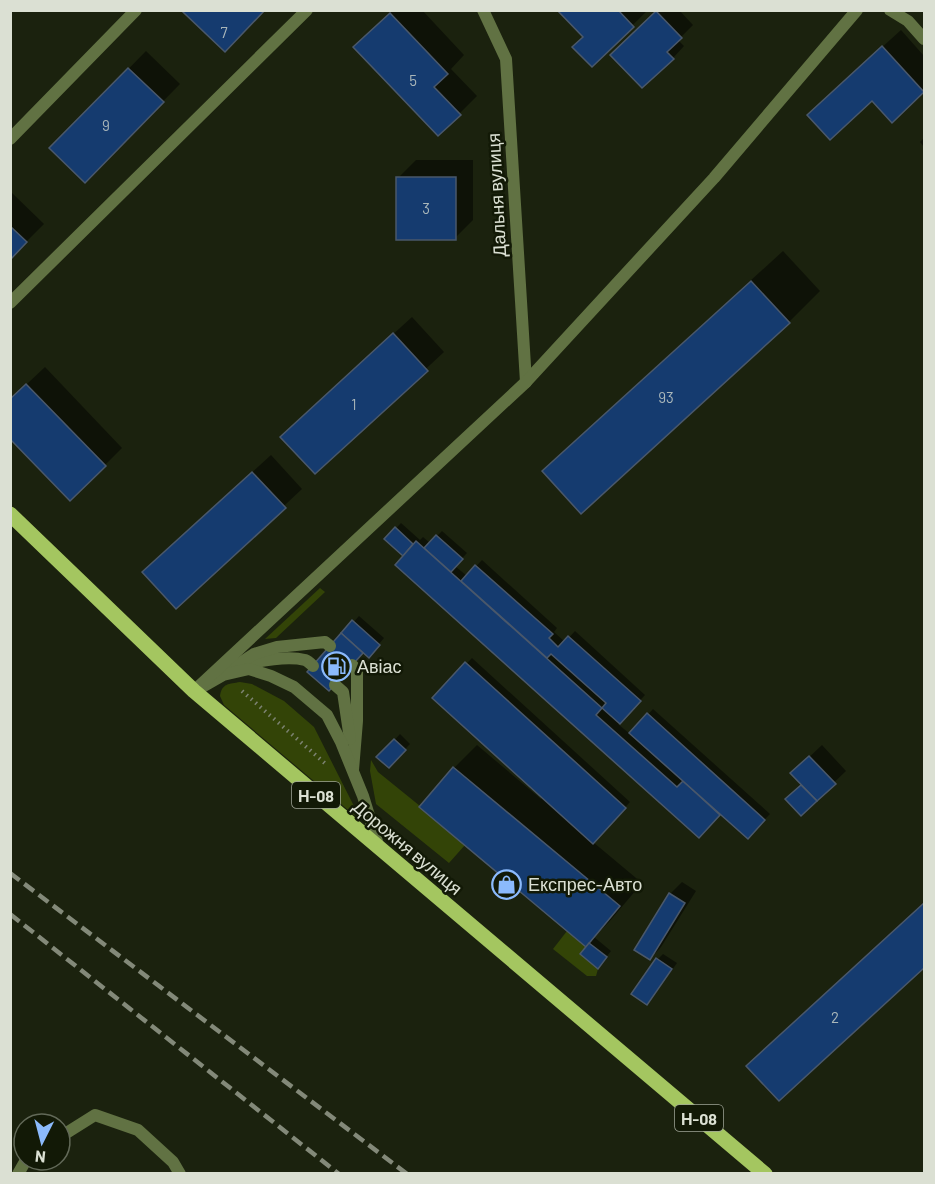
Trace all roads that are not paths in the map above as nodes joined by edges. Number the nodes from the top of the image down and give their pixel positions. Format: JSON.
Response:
{"nodes":[{"id":1,"x":136,"y":10,"type":"edge"},
{"id":2,"x":307,"y":10,"type":"edge"},
{"id":3,"x":483,"y":10,"type":"edge"},
{"id":4,"x":857,"y":10,"type":"edge"},
{"id":5,"x":890,"y":10,"type":"edge"},
{"id":6,"x":924,"y":39,"type":"edge"},
{"id":7,"x":10,"y":139,"type":"edge"},
{"id":8,"x":10,"y":303,"type":"edge"},
{"id":9,"x":525,"y":382,"type":"junction"},
{"id":10,"x":10,"y":514,"type":"edge"},
{"id":11,"x":330,"y":646,"type":"dead end"},
{"id":12,"x":352,"y":665,"type":"dead end"},
{"id":13,"x":313,"y":666,"type":"dead end"},
{"id":14,"x":223,"y":675,"type":"junction"},
{"id":15,"x":335,"y":685,"type":"dead end"},
{"id":16,"x":194,"y":691,"type":"junction"},
{"id":17,"x":353,"y":775,"type":"junction"},
{"id":18,"x":380,"y":849,"type":"junction"},
{"id":19,"x":72,"y":1129,"type":"edge"},
{"id":20,"x":180,"y":1173,"type":"edge"},
{"id":21,"x":765,"y":1173,"type":"edge"}],
"edges":[{"from":1,"to":7,"type":"street"},
{"from":2,"to":8,"type":"street"},
{"from":3,"to":9,"type":"street","name":"Дальня вулиця"},
{"from":4,"to":9,"type":"street"},
{"from":5,"to":6,"type":"street"},
{"from":9,"to":16,"type":"street"},
{"from":10,"to":16,"type":"main road","name":"Дорожня вулиця","number":"Н-08"},
{"from":11,"to":14,"type":"street"},
{"from":12,"to":17,"type":"street"},
{"from":13,"to":14,"type":"street"},
{"from":14,"to":16,"type":"street"},
{"from":14,"to":17,"type":"street"},
{"from":15,"to":17,"type":"street"},
{"from":16,"to":18,"type":"main road","name":"Дорожня вулиця","number":"Н-08"},
{"from":17,"to":18,"type":"street"},
{"from":18,"to":21,"type":"main road","name":"Дорожня вулиця","number":"Н-08"},
{"from":19,"to":20,"type":"street"}]}
